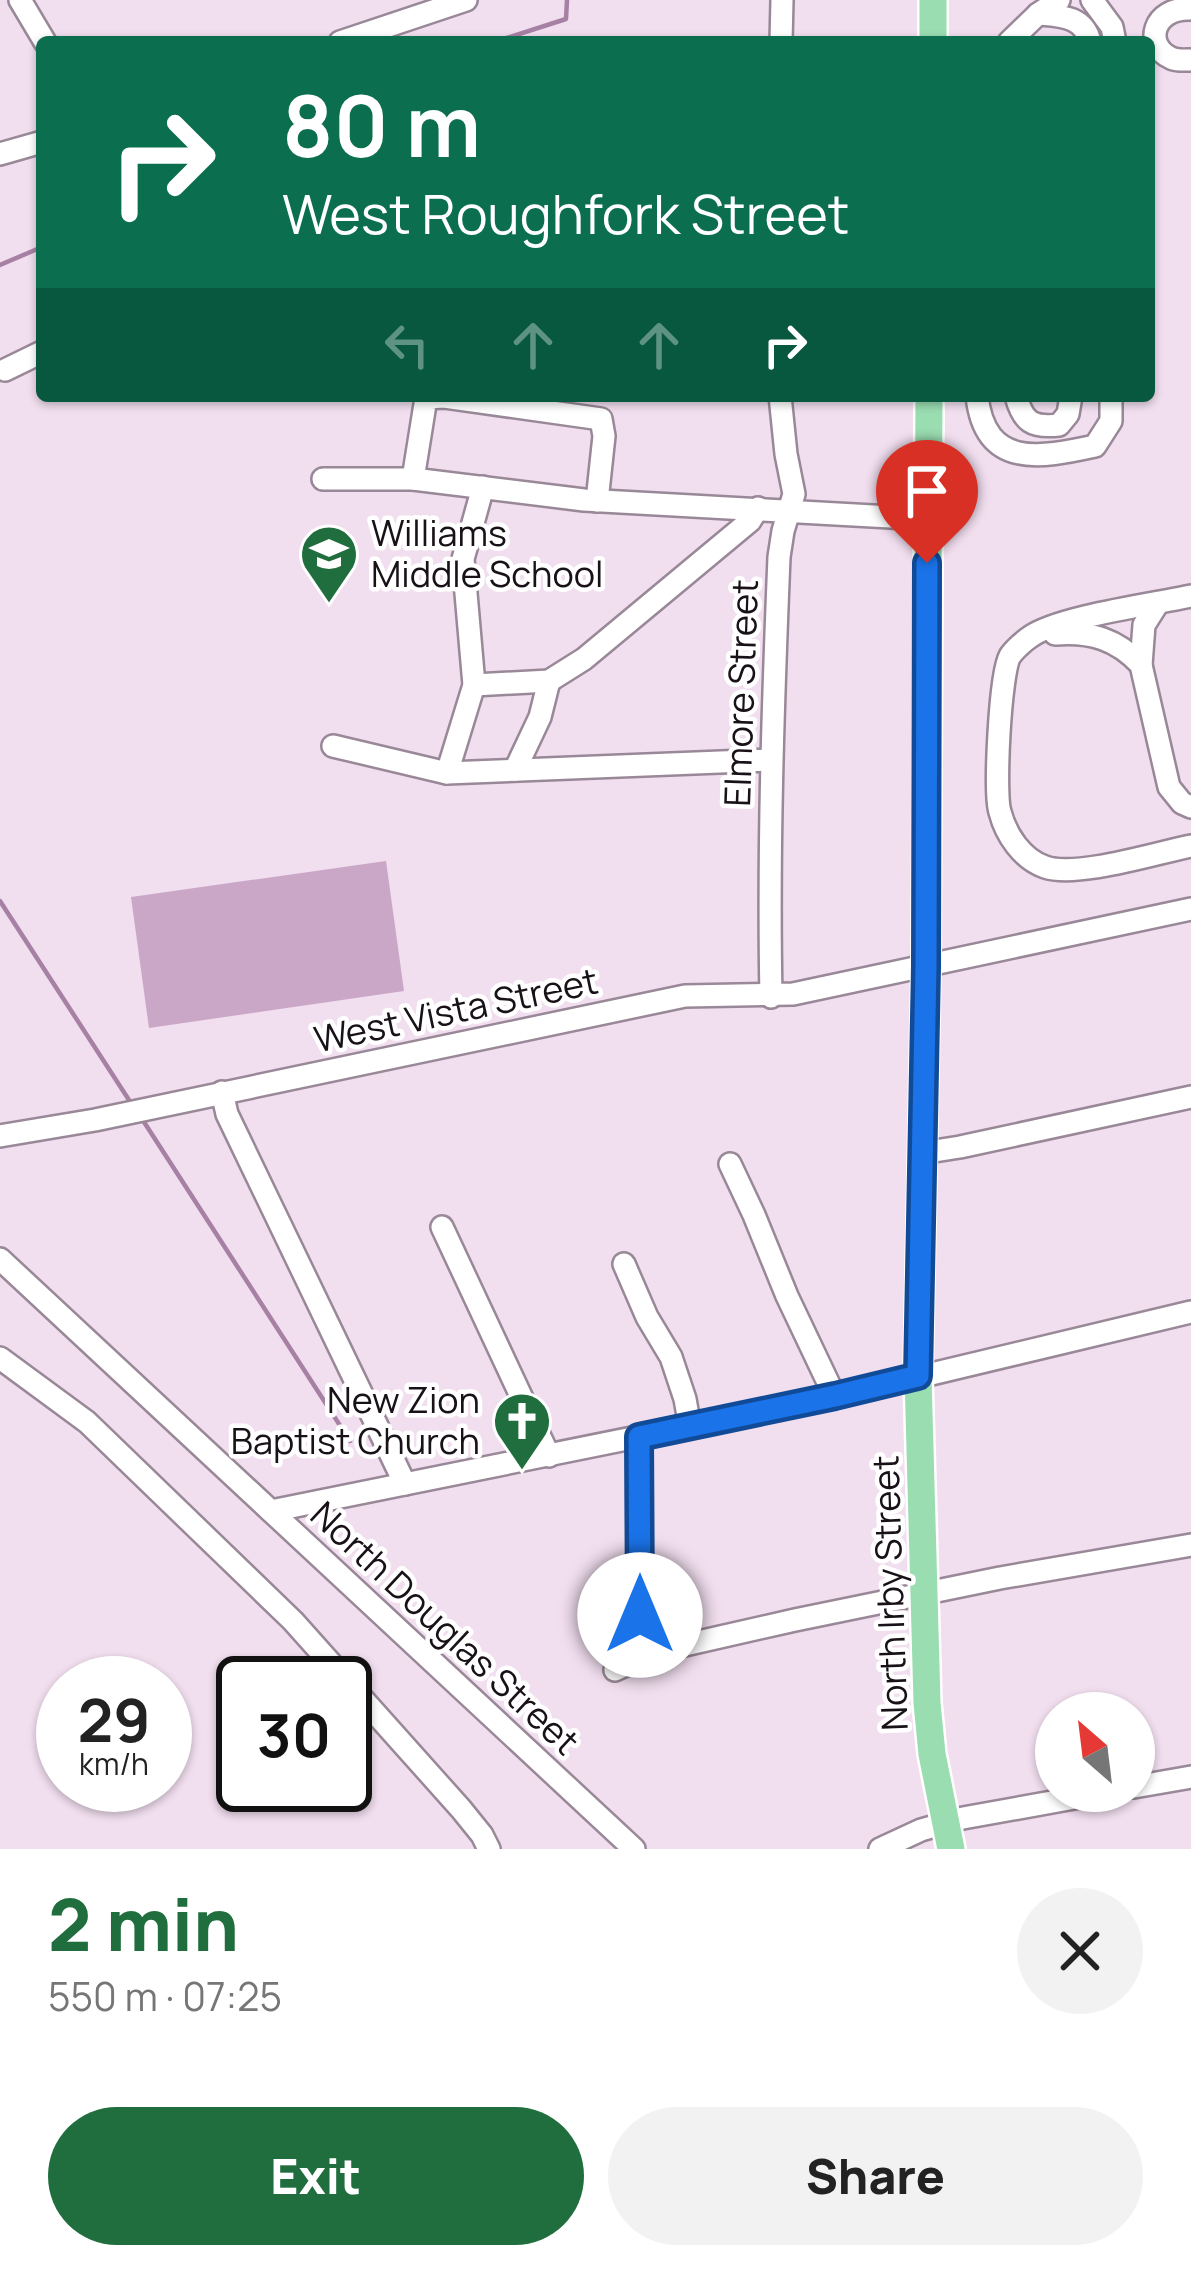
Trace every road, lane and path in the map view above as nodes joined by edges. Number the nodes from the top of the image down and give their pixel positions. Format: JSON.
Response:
{"nodes":[{"id":1,"x":20,"y":0,"type":"edge"},
{"id":2,"x":466,"y":0,"type":"edge"},
{"id":3,"x":782,"y":0,"type":"edge"},
{"id":4,"x":933,"y":0,"type":"edge"},
{"id":5,"x":1059,"y":0,"type":"edge"},
{"id":6,"x":1092,"y":0,"type":"edge"},
{"id":7,"x":1191,"y":9,"type":"edge"},
{"id":8,"x":1038,"y":14,"type":"junction"},
{"id":9,"x":41,"y":36,"type":"edge"},
{"id":10,"x":358,"y":36,"type":"edge"},
{"id":11,"x":782,"y":36,"type":"edge"},
{"id":12,"x":933,"y":36,"type":"edge"},
{"id":13,"x":1015,"y":36,"type":"edge"},
{"id":14,"x":1089,"y":36,"type":"edge"},
{"id":15,"x":1113,"y":36,"type":"edge"},
{"id":16,"x":1191,"y":60,"type":"edge"},
{"id":17,"x":36,"y":144,"type":"edge"},
{"id":18,"x":0,"y":154,"type":"edge"},
{"id":19,"x":36,"y":355,"type":"edge"},
{"id":20,"x":5,"y":370,"type":"dead end"},
{"id":21,"x":425,"y":402,"type":"edge"},
{"id":22,"x":481,"y":402,"type":"edge"},
{"id":23,"x":780,"y":402,"type":"edge"},
{"id":24,"x":929,"y":402,"type":"edge"},
{"id":25,"x":978,"y":402,"type":"edge"},
{"id":26,"x":1018,"y":402,"type":"edge"},
{"id":27,"x":1070,"y":402,"type":"edge"},
{"id":28,"x":1111,"y":402,"type":"edge"},
{"id":29,"x":412,"y":478,"type":"junction"},
{"id":30,"x":323,"y":479,"type":"dead end"},
{"id":31,"x":484,"y":487,"type":"junction"},
{"id":32,"x":597,"y":501,"type":"junction"},
{"id":33,"x":758,"y":508,"type":"junction"},
{"id":34,"x":791,"y":510,"type":"junction"},
{"id":35,"x":927,"y":519,"type":"junction"},
{"id":36,"x":1191,"y":596,"type":"edge"},
{"id":37,"x":1158,"y":603,"type":"junction"},
{"id":38,"x":1030,"y":636,"type":"junction"},
{"id":39,"x":1141,"y":665,"type":"junction"},
{"id":40,"x":548,"y":681,"type":"junction"},
{"id":41,"x":474,"y":685,"type":"junction"},
{"id":42,"x":333,"y":746,"type":"dead end"},
{"id":43,"x":770,"y":760,"type":"junction"},
{"id":44,"x":524,"y":769,"type":"junction"},
{"id":45,"x":447,"y":773,"type":"junction"},
{"id":46,"x":1191,"y":807,"type":"edge"},
{"id":47,"x":1191,"y":846,"type":"edge"},
{"id":48,"x":1191,"y":909,"type":"edge"},
{"id":49,"x":926,"y":967,"type":"junction"},
{"id":50,"x":771,"y":997,"type":"junction"},
{"id":51,"x":222,"y":1092,"type":"junction"},
{"id":52,"x":1191,"y":1097,"type":"edge"},
{"id":53,"x":0,"y":1136,"type":"edge"},
{"id":54,"x":922,"y":1153,"type":"junction"},
{"id":55,"x":730,"y":1164,"type":"dead end"},
{"id":56,"x":442,"y":1227,"type":"dead end"},
{"id":57,"x":0,"y":1259,"type":"edge"},
{"id":58,"x":624,"y":1264,"type":"dead end"},
{"id":59,"x":1191,"y":1312,"type":"edge"},
{"id":60,"x":0,"y":1358,"type":"edge"},
{"id":61,"x":918,"y":1376,"type":"junction"},
{"id":62,"x":835,"y":1396,"type":"junction"},
{"id":63,"x":690,"y":1427,"type":"junction"},
{"id":64,"x":639,"y":1437,"type":"junction"},
{"id":65,"x":549,"y":1456,"type":"junction"},
{"id":66,"x":405,"y":1484,"type":"junction"},
{"id":67,"x":271,"y":1511,"type":"junction"},
{"id":68,"x":1191,"y":1545,"type":"edge"},
{"id":69,"x":924,"y":1595,"type":"junction"},
{"id":70,"x":641,"y":1656,"type":"junction"},
{"id":71,"x":615,"y":1670,"type":"dead end"},
{"id":72,"x":1191,"y":1777,"type":"edge"},
{"id":73,"x":1155,"y":1783,"type":"edge"},
{"id":74,"x":1036,"y":1812,"type":"edge"},
{"id":75,"x":948,"y":1836,"type":"edge"},
{"id":76,"x":489,"y":1849,"type":"edge"},
{"id":77,"x":634,"y":1849,"type":"edge"},
{"id":78,"x":880,"y":1849,"type":"edge"}],
"edges":[{"from":1,"to":9,"type":"street"},
{"from":2,"to":10,"type":"street"},
{"from":3,"to":11,"type":"street"},
{"from":4,"to":12,"type":"main road"},
{"from":5,"to":8,"type":"street"},
{"from":6,"to":15,"type":"street"},
{"from":7,"to":16,"type":"street"},
{"from":8,"to":13,"type":"street"},
{"from":8,"to":14,"type":"street"},
{"from":17,"to":18,"type":"street"},
{"from":19,"to":20,"type":"street"},
{"from":21,"to":29,"type":"street"},
{"from":22,"to":32,"type":"street"},
{"from":23,"to":34,"type":"street","name":"Elmore Street"},
{"from":24,"to":35,"type":"main road","name":"North Irby Street"},
{"from":25,"to":28,"type":"street"},
{"from":26,"to":27,"type":"street"},
{"from":29,"to":30,"type":"street"},
{"from":29,"to":31,"type":"street"},
{"from":31,"to":32,"type":"street"},
{"from":31,"to":41,"type":"street"},
{"from":32,"to":33,"type":"street"},
{"from":33,"to":34,"type":"street"},
{"from":33,"to":40,"type":"street"},
{"from":34,"to":35,"type":"street"},
{"from":34,"to":43,"type":"street","name":"Elmore Street"},
{"from":35,"to":49,"type":"main road","name":"North Irby Street"},
{"from":36,"to":37,"type":"street"},
{"from":37,"to":38,"type":"street"},
{"from":37,"to":39,"type":"street"},
{"from":38,"to":39,"type":"street"},
{"from":38,"to":47,"type":"street"},
{"from":39,"to":46,"type":"street"},
{"from":40,"to":41,"type":"street"},
{"from":40,"to":44,"type":"street"},
{"from":41,"to":45,"type":"street"},
{"from":42,"to":45,"type":"street"},
{"from":43,"to":44,"type":"street"},
{"from":43,"to":50,"type":"street","name":"Elmore Street"},
{"from":44,"to":45,"type":"street"},
{"from":48,"to":49,"type":"street","name":"West Vista Street"},
{"from":49,"to":50,"type":"street","name":"West Vista Street"},
{"from":49,"to":54,"type":"main road","name":"North Irby Street"},
{"from":50,"to":51,"type":"street","name":"West Vista Street"},
{"from":51,"to":53,"type":"street","name":"West Vista Street"},
{"from":51,"to":66,"type":"street"},
{"from":52,"to":54,"type":"street"},
{"from":54,"to":61,"type":"main road","name":"North Irby Street"},
{"from":55,"to":62,"type":"street"},
{"from":56,"to":65,"type":"street"},
{"from":57,"to":67,"type":"street","name":"North Douglas Street"},
{"from":58,"to":63,"type":"street"},
{"from":59,"to":61,"type":"street"},
{"from":60,"to":76,"type":"street"},
{"from":61,"to":62,"type":"street"},
{"from":61,"to":69,"type":"main road","name":"North Irby Street"},
{"from":62,"to":63,"type":"street"},
{"from":63,"to":64,"type":"street"},
{"from":64,"to":65,"type":"street"},
{"from":64,"to":70,"type":"street"},
{"from":65,"to":66,"type":"street"},
{"from":66,"to":67,"type":"street"},
{"from":67,"to":77,"type":"street","name":"North Douglas Street"},
{"from":68,"to":69,"type":"street"},
{"from":69,"to":70,"type":"street"},
{"from":69,"to":75,"type":"main road","name":"North Irby Street"},
{"from":70,"to":71,"type":"street"},
{"from":72,"to":73,"type":"street"},
{"from":74,"to":75,"type":"street"},
{"from":75,"to":78,"type":"street"}]}
